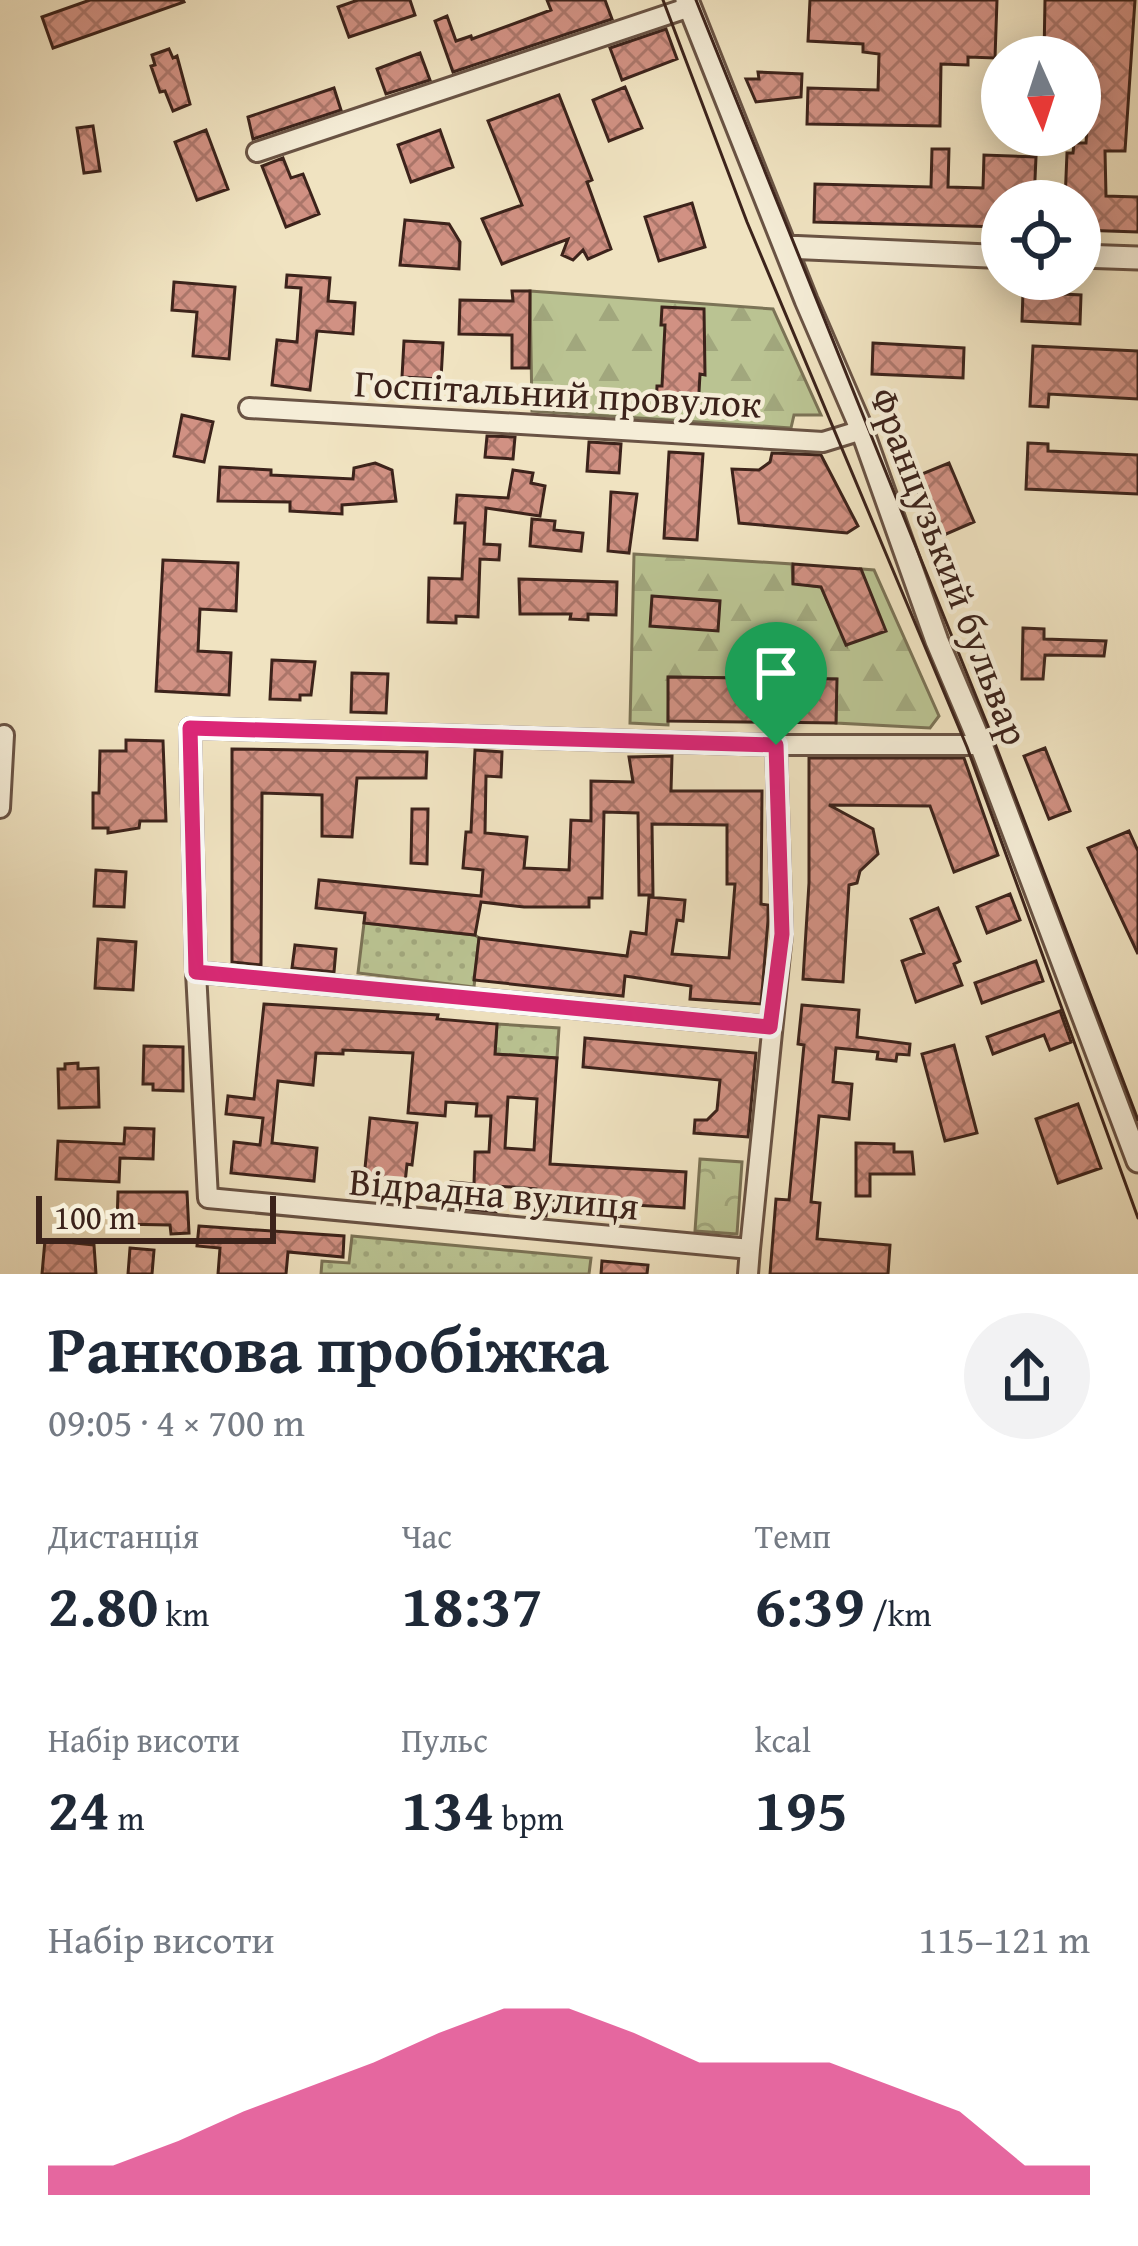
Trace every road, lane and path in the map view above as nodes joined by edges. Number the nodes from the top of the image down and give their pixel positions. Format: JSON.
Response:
{"nodes":[{"id":1,"x":688,"y":3,"type":"edge"},
{"id":2,"x":257,"y":152,"type":"dead end"},
{"id":3,"x":786,"y":247,"type":"junction"},
{"id":4,"x":981,"y":254,"type":"edge"},
{"id":5,"x":1101,"y":257,"type":"edge"},
{"id":6,"x":1138,"y":258,"type":"edge"},
{"id":7,"x":249,"y":408,"type":"dead end"},
{"id":8,"x":862,"y":430,"type":"junction"},
{"id":9,"x":4,"y":735,"type":"dead end"},
{"id":10,"x":776,"y":745,"type":"junction"},
{"id":11,"x":981,"y":745,"type":"junction"},
{"id":12,"x":0,"y":808,"type":"edge"},
{"id":13,"x":196,"y":972,"type":"junction"},
{"id":14,"x":770,"y":1027,"type":"junction"},
{"id":15,"x":1138,"y":1161,"type":"edge"},
{"id":16,"x":750,"y":1249,"type":"junction"},
{"id":17,"x":748,"y":1274,"type":"edge"}],
"edges":[{"from":1,"to":2,"type":"street"},
{"from":1,"to":3,"type":"street","name":"Французький бульвар"},
{"from":3,"to":4,"type":"street"},
{"from":3,"to":8,"type":"street","name":"Французький бульвар"},
{"from":5,"to":6,"type":"street"},
{"from":7,"to":8,"type":"street","name":"Госпітальний провулок"},
{"from":8,"to":11,"type":"street","name":"Французький бульвар"},
{"from":9,"to":12,"type":"street"},
{"from":10,"to":11,"type":"street"},
{"from":10,"to":13,"type":"street"},
{"from":10,"to":14,"type":"street"},
{"from":11,"to":15,"type":"street","name":"Французький бульвар"},
{"from":13,"to":14,"type":"street"},
{"from":13,"to":16,"type":"street","name":"Відрадна вулиця"},
{"from":14,"to":16,"type":"street"},
{"from":16,"to":17,"type":"street"}]}
